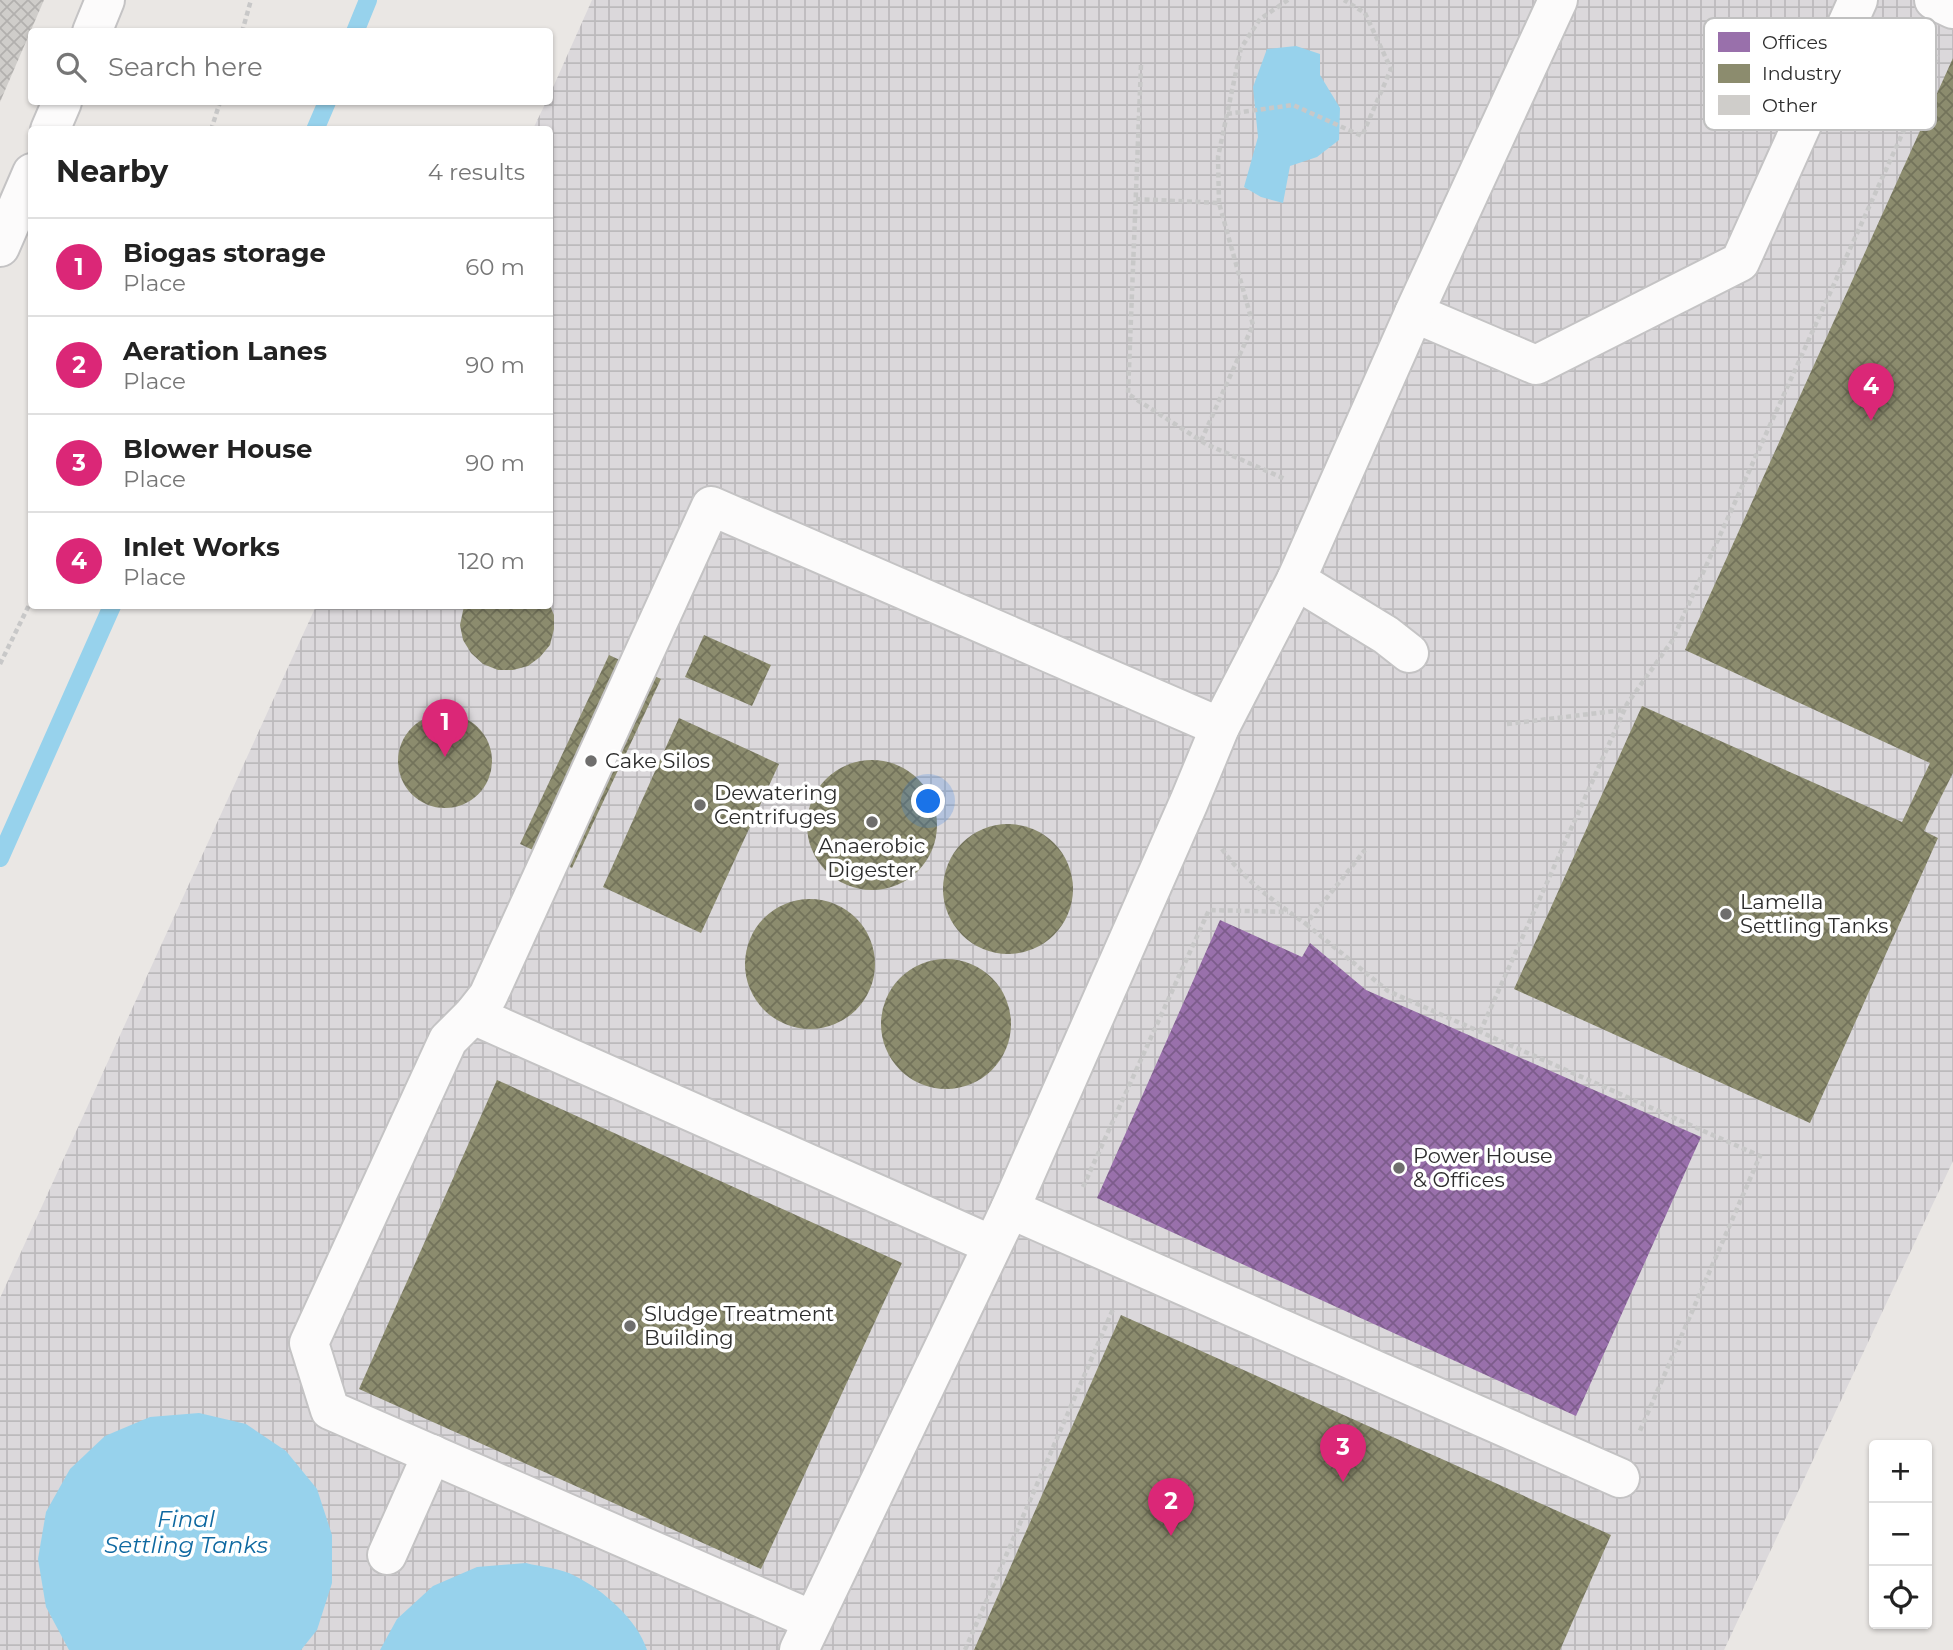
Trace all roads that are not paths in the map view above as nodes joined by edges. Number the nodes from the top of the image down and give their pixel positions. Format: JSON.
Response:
{"nodes":[{"id":1,"x":105,"y":0,"type":"edge"},
{"id":2,"x":1558,"y":0,"type":"edge"},
{"id":3,"x":1858,"y":0,"type":"edge"},
{"id":4,"x":1934,"y":0,"type":"edge"},
{"id":5,"x":1953,"y":9,"type":"edge"},
{"id":6,"x":1850,"y":18,"type":"edge"},
{"id":7,"x":94,"y":28,"type":"edge"},
{"id":8,"x":61,"y":105,"type":"edge"},
{"id":9,"x":52,"y":126,"type":"edge"},
{"id":10,"x":1799,"y":130,"type":"edge"},
{"id":11,"x":28,"y":182,"type":"edge"},
{"id":12,"x":0,"y":247,"type":"edge"},
{"id":13,"x":1414,"y":313,"type":"junction"},
{"id":14,"x":1296,"y":580,"type":"junction"},
{"id":15,"x":1409,"y":653,"type":"dead end"},
{"id":16,"x":1220,"y":727,"type":"junction"},
{"id":17,"x":472,"y":1015,"type":"junction"},
{"id":18,"x":1010,"y":1209,"type":"junction"},
{"id":19,"x":992,"y":1245,"type":"junction"},
{"id":20,"x":432,"y":1454,"type":"junction"},
{"id":21,"x":1620,"y":1478,"type":"road end"},
{"id":22,"x":387,"y":1555,"type":"dead end"},
{"id":23,"x":806,"y":1635,"type":"edge"}],
"edges":[{"from":1,"to":7,"type":"lane"},
{"from":2,"to":13,"type":"lane"},
{"from":3,"to":6,"type":"lane"},
{"from":4,"to":5,"type":"lane"},
{"from":8,"to":9,"type":"lane"},
{"from":10,"to":13,"type":"lane"},
{"from":11,"to":12,"type":"lane"},
{"from":13,"to":14,"type":"lane"},
{"from":14,"to":15,"type":"lane"},
{"from":14,"to":16,"type":"lane"},
{"from":16,"to":17,"type":"lane"},
{"from":16,"to":18,"type":"lane"},
{"from":17,"to":19,"type":"lane"},
{"from":17,"to":20,"type":"lane"},
{"from":18,"to":19,"type":"lane"},
{"from":18,"to":21,"type":"lane"},
{"from":19,"to":23,"type":"lane"},
{"from":20,"to":22,"type":"lane"},
{"from":20,"to":23,"type":"lane"}]}
